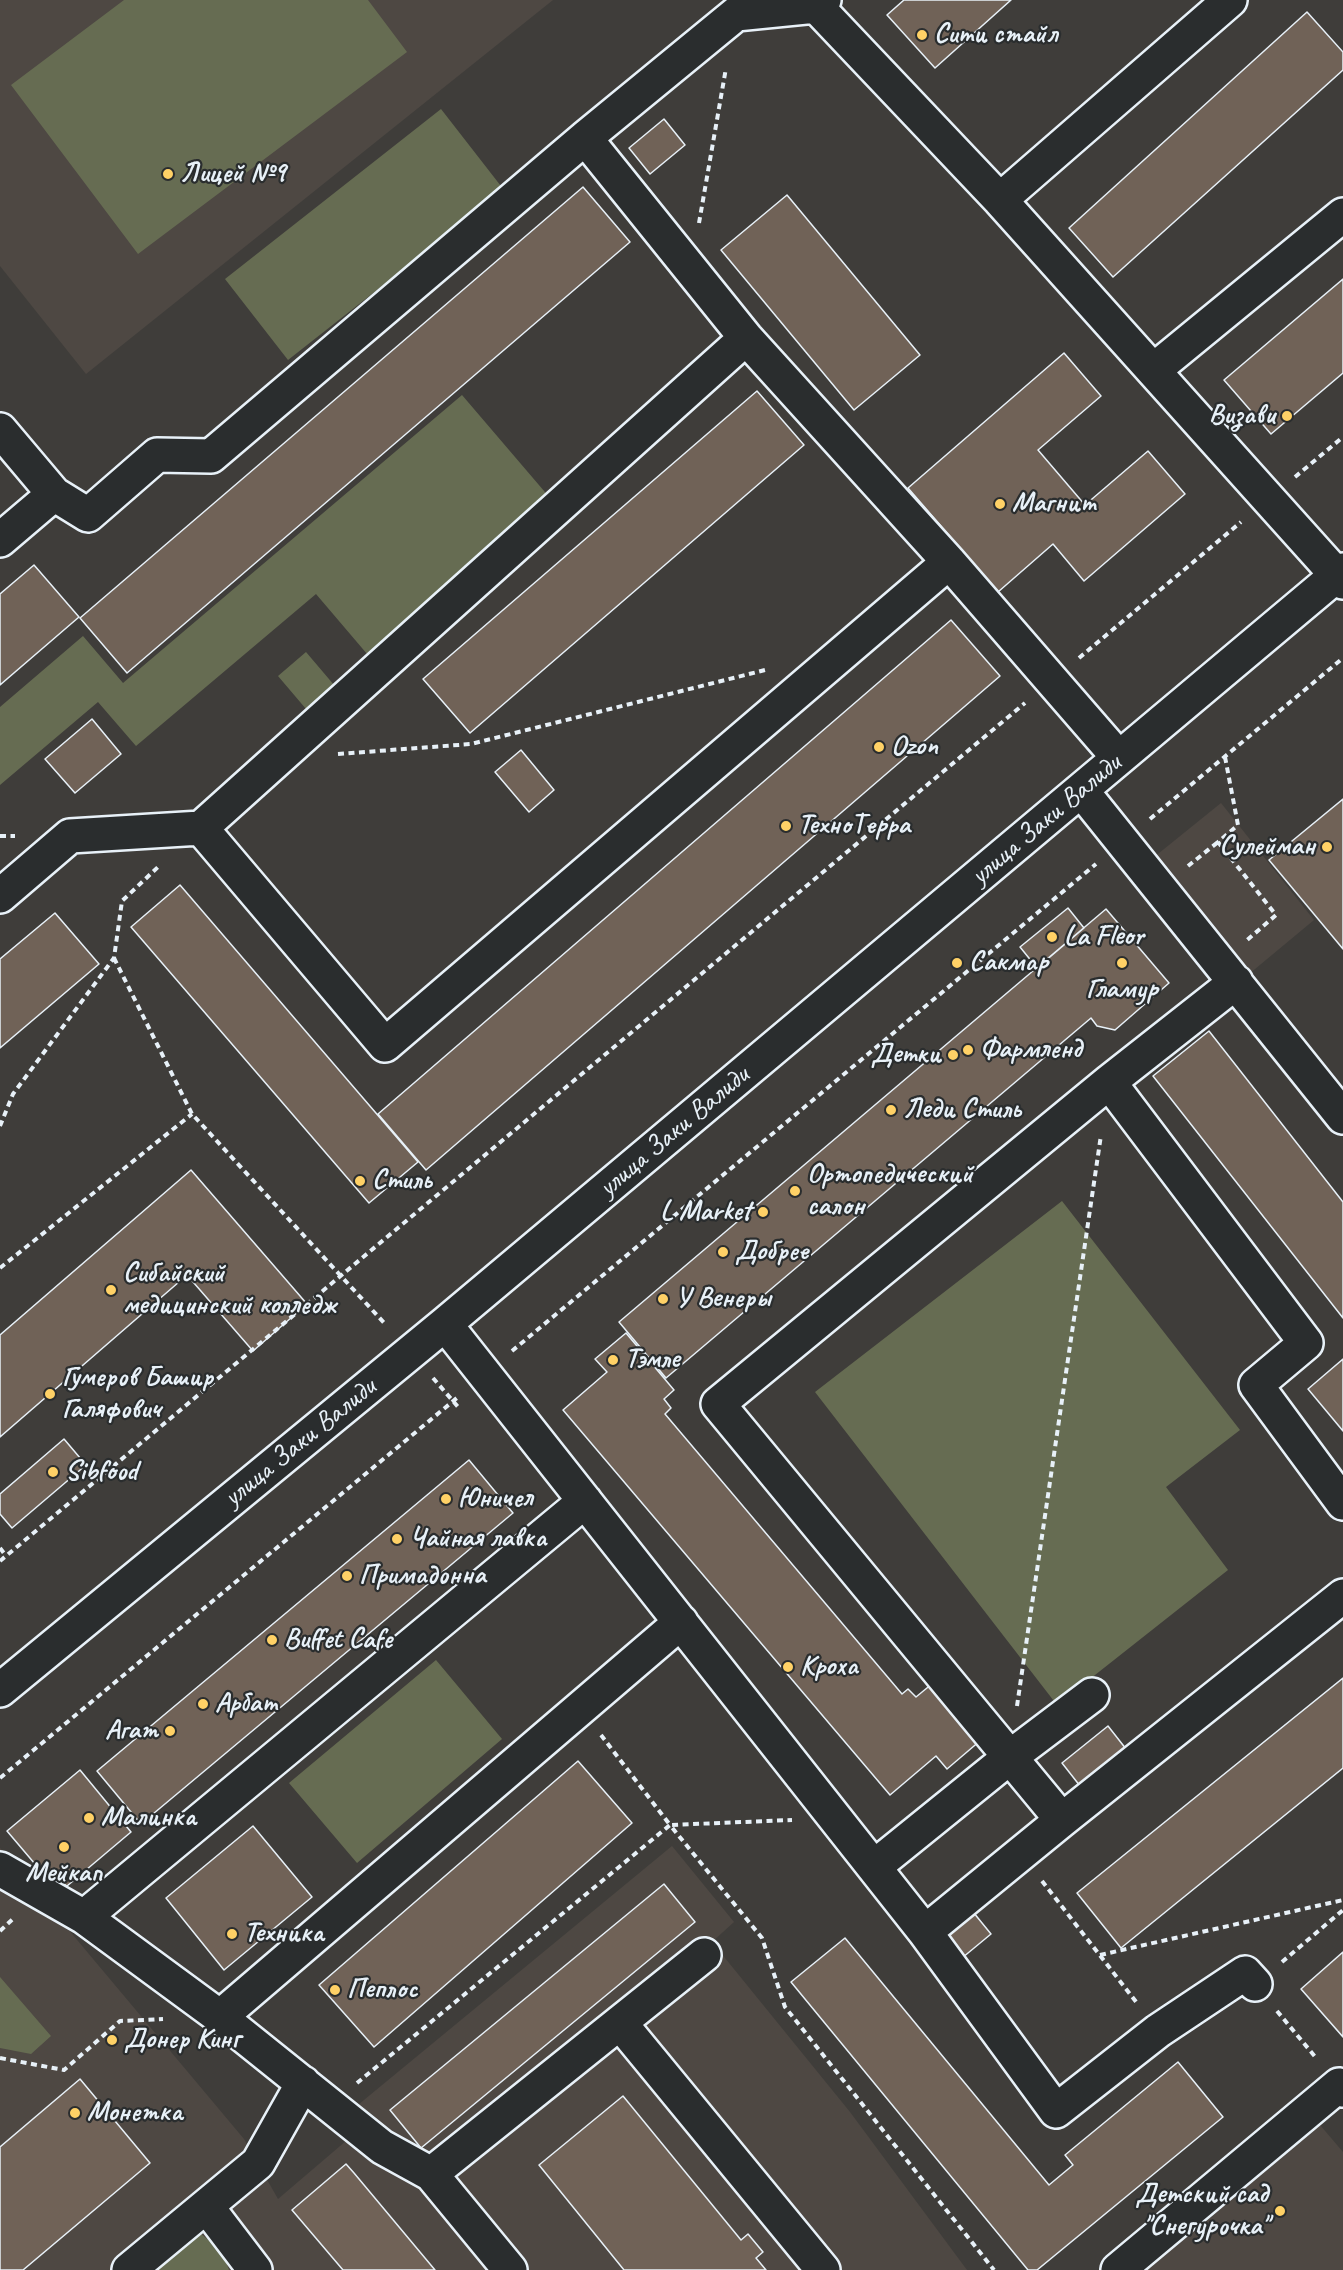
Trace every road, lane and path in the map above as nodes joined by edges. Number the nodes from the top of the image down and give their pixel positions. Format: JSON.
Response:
{"nodes":[{"id":1,"x":1230,"y":0,"type":"edge"},
{"id":2,"x":820,"y":3,"type":"edge"},
{"id":3,"x":736,"y":14,"type":"junction"},
{"id":4,"x":585,"y":138,"type":"junction"},
{"id":5,"x":1000,"y":200,"type":"junction"},
{"id":6,"x":1343,"y":215,"type":"edge"},
{"id":7,"x":691,"y":269,"type":"junction"},
{"id":8,"x":746,"y":338,"type":"junction"},
{"id":9,"x":1154,"y":370,"type":"junction"},
{"id":10,"x":0,"y":430,"type":"edge"},
{"id":11,"x":1343,"y":437,"type":"edge"},
{"id":12,"x":54,"y":494,"type":"junction"},
{"id":13,"x":1269,"y":499,"type":"junction"},
{"id":14,"x":0,"y":540,"type":"edge"},
{"id":15,"x":950,"y":562,"type":"junction"},
{"id":16,"x":1341,"y":576,"type":"edge"},
{"id":17,"x":1343,"y":658,"type":"edge"},
{"id":18,"x":767,"y":670,"type":"dead end"},
{"id":19,"x":1052,"y":681,"type":"junction"},
{"id":20,"x":335,"y":754,"type":"dead end"},
{"id":21,"x":1225,"y":757,"type":"junction"},
{"id":22,"x":1119,"y":758,"type":"junction"},
{"id":23,"x":1081,"y":790,"type":"junction"},
{"id":24,"x":201,"y":828,"type":"junction"},
{"id":25,"x":1122,"y":842,"type":"junction"},
{"id":26,"x":1218,"y":842,"type":"junction"},
{"id":27,"x":1186,"y":869,"type":"dead end"},
{"id":28,"x":0,"y":896,"type":"edge"},
{"id":29,"x":1237,"y":933,"type":"dead end"},
{"id":30,"x":1245,"y":942,"type":"junction"},
{"id":31,"x":114,"y":958,"type":"junction"},
{"id":32,"x":1228,"y":973,"type":"junction"},
{"id":33,"x":1109,"y":1082,"type":"junction"},
{"id":34,"x":192,"y":1114,"type":"junction"},
{"id":35,"x":1343,"y":1117,"type":"edge"},
{"id":36,"x":0,"y":1126,"type":"edge"},
{"id":37,"x":0,"y":1268,"type":"edge"},
{"id":38,"x":342,"y":1275,"type":"junction"},
{"id":39,"x":445,"y":1324,"type":"junction"},
{"id":40,"x":410,"y":1352,"type":"junction"},
{"id":41,"x":485,"y":1374,"type":"junction"},
{"id":42,"x":453,"y":1401,"type":"junction"},
{"id":43,"x":459,"y":1408,"type":"dead end"},
{"id":44,"x":585,"y":1501,"type":"junction"},
{"id":45,"x":1343,"y":1503,"type":"edge"},
{"id":46,"x":0,"y":1548,"type":"edge"},
{"id":47,"x":6,"y":1556,"type":"junction"},
{"id":48,"x":0,"y":1561,"type":"edge"},
{"id":49,"x":1343,"y":1596,"type":"edge"},
{"id":50,"x":681,"y":1622,"type":"junction"},
{"id":51,"x":0,"y":1690,"type":"edge"},
{"id":52,"x":1092,"y":1695,"type":"dead end"},
{"id":53,"x":581,"y":1708,"type":"junction"},
{"id":54,"x":1010,"y":1757,"type":"junction"},
{"id":55,"x":0,"y":1778,"type":"edge"},
{"id":56,"x":835,"y":1818,"type":"junction"},
{"id":57,"x":1062,"y":1820,"type":"junction"},
{"id":58,"x":1022,"y":1854,"type":"junction"},
{"id":59,"x":874,"y":1867,"type":"junction"},
{"id":60,"x":0,"y":1869,"type":"edge"},
{"id":61,"x":1343,"y":1900,"type":"edge"},
{"id":62,"x":1343,"y":1910,"type":"edge"},
{"id":63,"x":84,"y":1917,"type":"junction"},
{"id":64,"x":926,"y":1932,"type":"junction"},
{"id":65,"x":704,"y":1955,"type":"dead end"},
{"id":66,"x":1100,"y":1955,"type":"junction"},
{"id":67,"x":1255,"y":1984,"type":"junction"},
{"id":68,"x":220,"y":2017,"type":"junction"},
{"id":69,"x":165,"y":2019,"type":"dead end"},
{"id":70,"x":620,"y":2023,"type":"junction"},
{"id":71,"x":1158,"y":2031,"type":"junction"},
{"id":72,"x":0,"y":2058,"type":"edge"},
{"id":73,"x":303,"y":2084,"type":"junction"},
{"id":74,"x":1341,"y":2088,"type":"edge"},
{"id":75,"x":431,"y":2174,"type":"junction"},
{"id":76,"x":207,"y":2207,"type":"junction"},
{"id":77,"x":129,"y":2270,"type":"edge"},
{"id":78,"x":255,"y":2270,"type":"edge"},
{"id":79,"x":510,"y":2270,"type":"edge"},
{"id":80,"x":823,"y":2270,"type":"edge"},
{"id":81,"x":1118,"y":2270,"type":"edge"}],
"edges":[{"from":1,"to":5,"type":"street"},
{"from":2,"to":3,"type":"street"},
{"from":2,"to":5,"type":"street"},
{"from":3,"to":4,"type":"street"},
{"from":3,"to":7,"type":"path"},
{"from":4,"to":7,"type":"street"},
{"from":4,"to":12,"type":"street"},
{"from":5,"to":9,"type":"street"},
{"from":6,"to":9,"type":"street"},
{"from":7,"to":8,"type":"street"},
{"from":8,"to":15,"type":"street"},
{"from":8,"to":24,"type":"street"},
{"from":9,"to":13,"type":"street"},
{"from":10,"to":12,"type":"street"},
{"from":11,"to":13,"type":"path"},
{"from":12,"to":14,"type":"street"},
{"from":13,"to":16,"type":"street"},
{"from":13,"to":19,"type":"path"},
{"from":15,"to":19,"type":"street"},
{"from":15,"to":24,"type":"street"},
{"from":16,"to":22,"type":"street","name":"улица Заки Валиди"},
{"from":17,"to":21,"type":"path"},
{"from":18,"to":20,"type":"path"},
{"from":19,"to":22,"type":"street"},
{"from":19,"to":38,"type":"path"},
{"from":21,"to":25,"type":"path"},
{"from":21,"to":26,"type":"path"},
{"from":22,"to":23,"type":"street","name":"улица Заки Валиди"},
{"from":23,"to":25,"type":"street"},
{"from":23,"to":39,"type":"street","name":"улица Заки Валиди"},
{"from":24,"to":28,"type":"street"},
{"from":24,"to":31,"type":"path"},
{"from":25,"to":32,"type":"street"},
{"from":25,"to":41,"type":"path"},
{"from":26,"to":27,"type":"path"},
{"from":26,"to":30,"type":"path"},
{"from":29,"to":30,"type":"path"},
{"from":30,"to":32,"type":"path"},
{"from":31,"to":34,"type":"path"},
{"from":31,"to":36,"type":"path"},
{"from":32,"to":33,"type":"street"},
{"from":32,"to":35,"type":"street"},
{"from":33,"to":45,"type":"street"},
{"from":33,"to":54,"type":"path"},
{"from":33,"to":54,"type":"street"},
{"from":34,"to":37,"type":"path"},
{"from":34,"to":38,"type":"path"},
{"from":38,"to":40,"type":"path"},
{"from":38,"to":47,"type":"path"},
{"from":39,"to":40,"type":"street","name":"улица Заки Валиди"},
{"from":39,"to":41,"type":"street"},
{"from":40,"to":42,"type":"path"},
{"from":40,"to":51,"type":"street","name":"улица Заки Валиди"},
{"from":41,"to":42,"type":"path"},
{"from":41,"to":44,"type":"street"},
{"from":42,"to":43,"type":"path"},
{"from":42,"to":55,"type":"path"},
{"from":44,"to":50,"type":"street"},
{"from":44,"to":63,"type":"street"},
{"from":46,"to":47,"type":"path"},
{"from":47,"to":48,"type":"path"},
{"from":49,"to":57,"type":"street"},
{"from":50,"to":53,"type":"street"},
{"from":50,"to":56,"type":"street"},
{"from":52,"to":54,"type":"street"},
{"from":53,"to":56,"type":"path"},
{"from":53,"to":68,"type":"street"},
{"from":54,"to":57,"type":"street"},
{"from":54,"to":59,"type":"street"},
{"from":56,"to":59,"type":"street"},
{"from":57,"to":58,"type":"street"},
{"from":58,"to":64,"type":"street"},
{"from":58,"to":66,"type":"path"},
{"from":59,"to":64,"type":"street"},
{"from":60,"to":63,"type":"street"},
{"from":61,"to":66,"type":"path"},
{"from":62,"to":67,"type":"path"},
{"from":63,"to":68,"type":"street"},
{"from":64,"to":71,"type":"street"},
{"from":65,"to":70,"type":"street"},
{"from":66,"to":71,"type":"path"},
{"from":67,"to":71,"type":"street"},
{"from":67,"to":74,"type":"path"},
{"from":68,"to":73,"type":"street"},
{"from":69,"to":72,"type":"path"},
{"from":70,"to":75,"type":"street"},
{"from":70,"to":80,"type":"street"},
{"from":73,"to":75,"type":"street"},
{"from":73,"to":76,"type":"street"},
{"from":74,"to":81,"type":"street"},
{"from":75,"to":79,"type":"street"},
{"from":76,"to":77,"type":"street"},
{"from":76,"to":78,"type":"street"}]}
